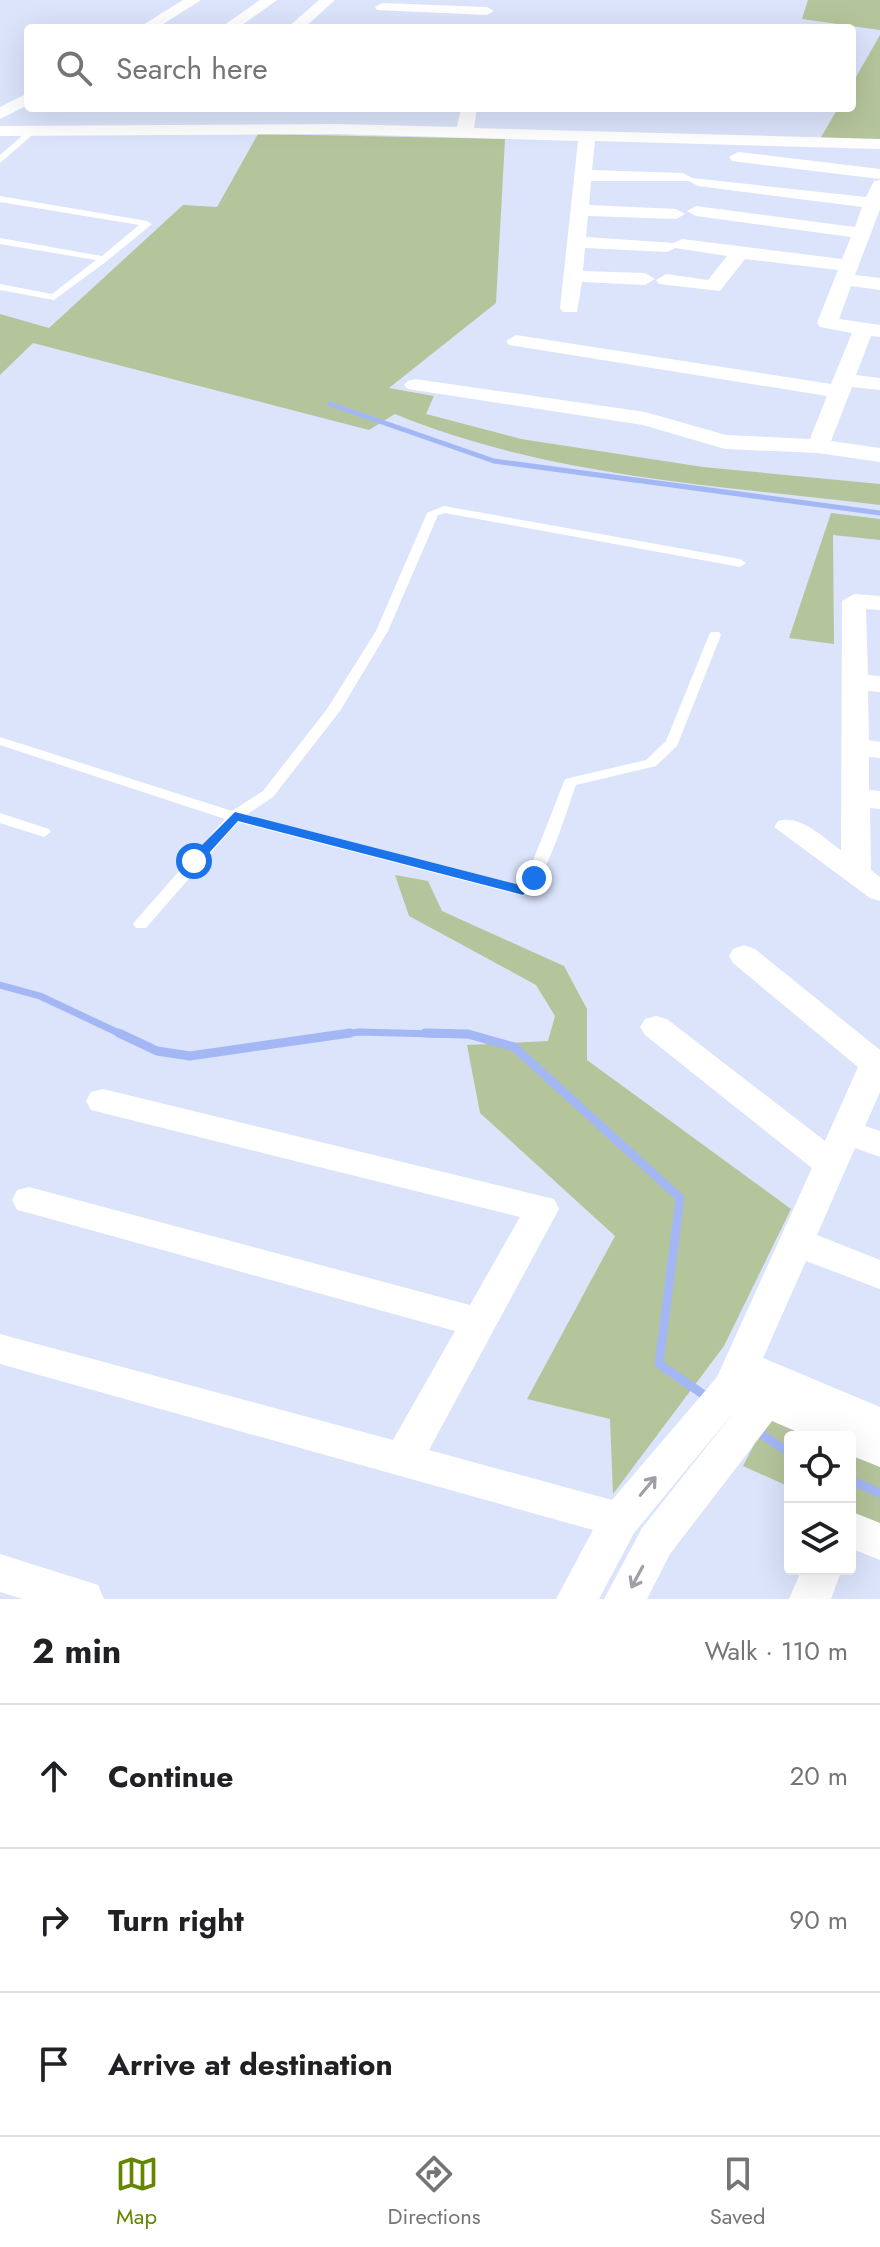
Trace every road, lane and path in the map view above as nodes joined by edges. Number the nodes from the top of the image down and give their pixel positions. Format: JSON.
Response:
{"nodes":[{"id":1,"x":194,"y":0,"type":"edge"},
{"id":2,"x":270,"y":0,"type":"edge"},
{"id":3,"x":328,"y":0,"type":"edge"},
{"id":4,"x":488,"y":5,"type":"edge"},
{"id":5,"x":382,"y":7,"type":"dead end"},
{"id":6,"x":153,"y":24,"type":"edge"},
{"id":7,"x":234,"y":24,"type":"edge"},
{"id":8,"x":300,"y":24,"type":"edge"},
{"id":9,"x":24,"y":100,"type":"edge"},
{"id":10,"x":468,"y":112,"type":"edge"},
{"id":11,"x":0,"y":114,"type":"edge"},
{"id":12,"x":97,"y":115,"type":"dead end"},
{"id":13,"x":192,"y":115,"type":"dead end"},
{"id":14,"x":75,"y":130,"type":"junction"},
{"id":15,"x":175,"y":130,"type":"junction"},
{"id":16,"x":0,"y":131,"type":"edge"},
{"id":17,"x":33,"y":131,"type":"junction"},
{"id":18,"x":465,"y":132,"type":"junction"},
{"id":19,"x":587,"y":136,"type":"junction"},
{"id":20,"x":880,"y":144,"type":"edge"},
{"id":21,"x":713,"y":154,"type":"dead end"},
{"id":22,"x":0,"y":160,"type":"edge"},
{"id":23,"x":880,"y":174,"type":"edge"},
{"id":24,"x":583,"y":175,"type":"junction"},
{"id":25,"x":878,"y":197,"type":"edge"},
{"id":26,"x":0,"y":199,"type":"edge"},
{"id":27,"x":580,"y":210,"type":"junction"},
{"id":28,"x":696,"y":211,"type":"dead end"},
{"id":29,"x":676,"y":214,"type":"dead end"},
{"id":30,"x":860,"y":238,"type":"junction"},
{"id":31,"x":0,"y":241,"type":"edge"},
{"id":32,"x":577,"y":242,"type":"junction"},
{"id":33,"x":880,"y":244,"type":"edge"},
{"id":34,"x":739,"y":253,"type":"junction"},
{"id":35,"x":104,"y":259,"type":"junction"},
{"id":36,"x":846,"y":273,"type":"junction"},
{"id":37,"x":573,"y":276,"type":"junction"},
{"id":38,"x":880,"y":284,"type":"edge"},
{"id":39,"x":0,"y":287,"type":"edge"},
{"id":40,"x":570,"y":308,"type":"dead end"},
{"id":41,"x":872,"y":330,"type":"edge"},
{"id":42,"x":516,"y":341,"type":"dead end"},
{"id":43,"x":880,"y":384,"type":"edge"},
{"id":44,"x":415,"y":385,"type":"dead end"},
{"id":45,"x":842,"y":386,"type":"junction"},
{"id":46,"x":818,"y":446,"type":"junction"},
{"id":47,"x":880,"y":455,"type":"edge"},
{"id":48,"x":740,"y":563,"type":"dead end"},
{"id":49,"x":880,"y":603,"type":"edge"},
{"id":50,"x":715,"y":635,"type":"dead end"},
{"id":51,"x":867,"y":683,"type":"edge"},
{"id":52,"x":0,"y":741,"type":"edge"},
{"id":53,"x":867,"y":748,"type":"edge"},
{"id":54,"x":867,"y":799,"type":"edge"},
{"id":55,"x":235,"y":816,"type":"junction"},
{"id":56,"x":0,"y":818,"type":"edge"},
{"id":57,"x":788,"y":827,"type":"dead end"},
{"id":58,"x":44,"y":832,"type":"dead end"},
{"id":59,"x":856,"y":874,"type":"junction"},
{"id":60,"x":880,"y":891,"type":"edge"},
{"id":61,"x":141,"y":924,"type":"dead end"},
{"id":62,"x":744,"y":956,"type":"dead end"},
{"id":63,"x":656,"y":1027,"type":"dead end"},
{"id":64,"x":103,"y":1101,"type":"dead end"},
{"id":65,"x":846,"y":1132,"type":"junction"},
{"id":66,"x":880,"y":1144,"type":"edge"},
{"id":67,"x":831,"y":1164,"type":"junction"},
{"id":68,"x":29,"y":1200,"type":"dead end"},
{"id":69,"x":796,"y":1242,"type":"junction"},
{"id":70,"x":880,"y":1275,"type":"edge"},
{"id":71,"x":479,"y":1323,"type":"junction"},
{"id":72,"x":0,"y":1349,"type":"edge"},
{"id":73,"x":746,"y":1384,"type":"junction"},
{"id":74,"x":880,"y":1424,"type":"edge"},
{"id":75,"x":838,"y":1431,"type":"edge"},
{"id":76,"x":856,"y":1440,"type":"edge"},
{"id":77,"x":880,"y":1450,"type":"edge"},
{"id":78,"x":403,"y":1460,"type":"junction"},
{"id":79,"x":620,"y":1520,"type":"junction"},
{"id":80,"x":856,"y":1532,"type":"edge"},
{"id":81,"x":880,"y":1542,"type":"edge"},
{"id":82,"x":0,"y":1573,"type":"edge"},
{"id":83,"x":820,"y":1575,"type":"edge"},
{"id":84,"x":83,"y":1599,"type":"edge"},
{"id":85,"x":577,"y":1599,"type":"edge"},
{"id":86,"x":625,"y":1599,"type":"edge"},
{"id":87,"x":810,"y":1599,"type":"edge"}],
"edges":[{"from":1,"to":6,"type":"street"},
{"from":2,"to":7,"type":"street"},
{"from":3,"to":8,"type":"street"},
{"from":4,"to":5,"type":"street"},
{"from":9,"to":11,"type":"street"},
{"from":10,"to":18,"type":"street"},
{"from":12,"to":14,"type":"street"},
{"from":13,"to":15,"type":"street"},
{"from":14,"to":15,"type":"street"},
{"from":14,"to":17,"type":"street"},
{"from":15,"to":18,"type":"street"},
{"from":16,"to":17,"type":"street"},
{"from":17,"to":22,"type":"lane"},
{"from":18,"to":19,"type":"street"},
{"from":19,"to":20,"type":"street"},
{"from":19,"to":24,"type":"street"},
{"from":21,"to":23,"type":"street"},
{"from":24,"to":25,"type":"street"},
{"from":24,"to":27,"type":"street"},
{"from":25,"to":30,"type":"street"},
{"from":26,"to":35,"type":"lane"},
{"from":27,"to":29,"type":"street"},
{"from":27,"to":32,"type":"street"},
{"from":28,"to":30,"type":"street"},
{"from":30,"to":33,"type":"street"},
{"from":30,"to":36,"type":"street"},
{"from":31,"to":35,"type":"lane"},
{"from":32,"to":34,"type":"street"},
{"from":32,"to":37,"type":"street"},
{"from":34,"to":36,"type":"street"},
{"from":34,"to":37,"type":"street"},
{"from":35,"to":39,"type":"lane"},
{"from":36,"to":38,"type":"street"},
{"from":36,"to":41,"type":"street"},
{"from":37,"to":40,"type":"street"},
{"from":41,"to":45,"type":"street"},
{"from":42,"to":45,"type":"street"},
{"from":43,"to":45,"type":"street"},
{"from":44,"to":46,"type":"street"},
{"from":45,"to":46,"type":"street"},
{"from":46,"to":47,"type":"street"},
{"from":48,"to":55,"type":"lane"},
{"from":49,"to":51,"type":"street"},
{"from":50,"to":55,"type":"lane"},
{"from":51,"to":53,"type":"street"},
{"from":52,"to":55,"type":"lane"},
{"from":53,"to":54,"type":"street"},
{"from":54,"to":59,"type":"street"},
{"from":55,"to":61,"type":"lane"},
{"from":56,"to":58,"type":"lane"},
{"from":57,"to":59,"type":"street"},
{"from":59,"to":60,"type":"street"},
{"from":62,"to":65,"type":"street"},
{"from":63,"to":67,"type":"street"},
{"from":64,"to":71,"type":"street"},
{"from":65,"to":66,"type":"street"},
{"from":65,"to":67,"type":"street"},
{"from":67,"to":69,"type":"street"},
{"from":68,"to":71,"type":"street"},
{"from":69,"to":70,"type":"street"},
{"from":69,"to":73,"type":"street"},
{"from":71,"to":78,"type":"street"},
{"from":72,"to":78,"type":"street"},
{"from":73,"to":74,"type":"street"},
{"from":73,"to":75,"type":"street"},
{"from":79,"to":73,"type":"street","one_way":true},
{"from":73,"to":86,"type":"street","one_way":true},
{"from":76,"to":77,"type":"street"},
{"from":78,"to":79,"type":"street"},
{"from":79,"to":85,"type":"street"},
{"from":80,"to":81,"type":"street"},
{"from":82,"to":84,"type":"street"},
{"from":83,"to":87,"type":"street"}]}
